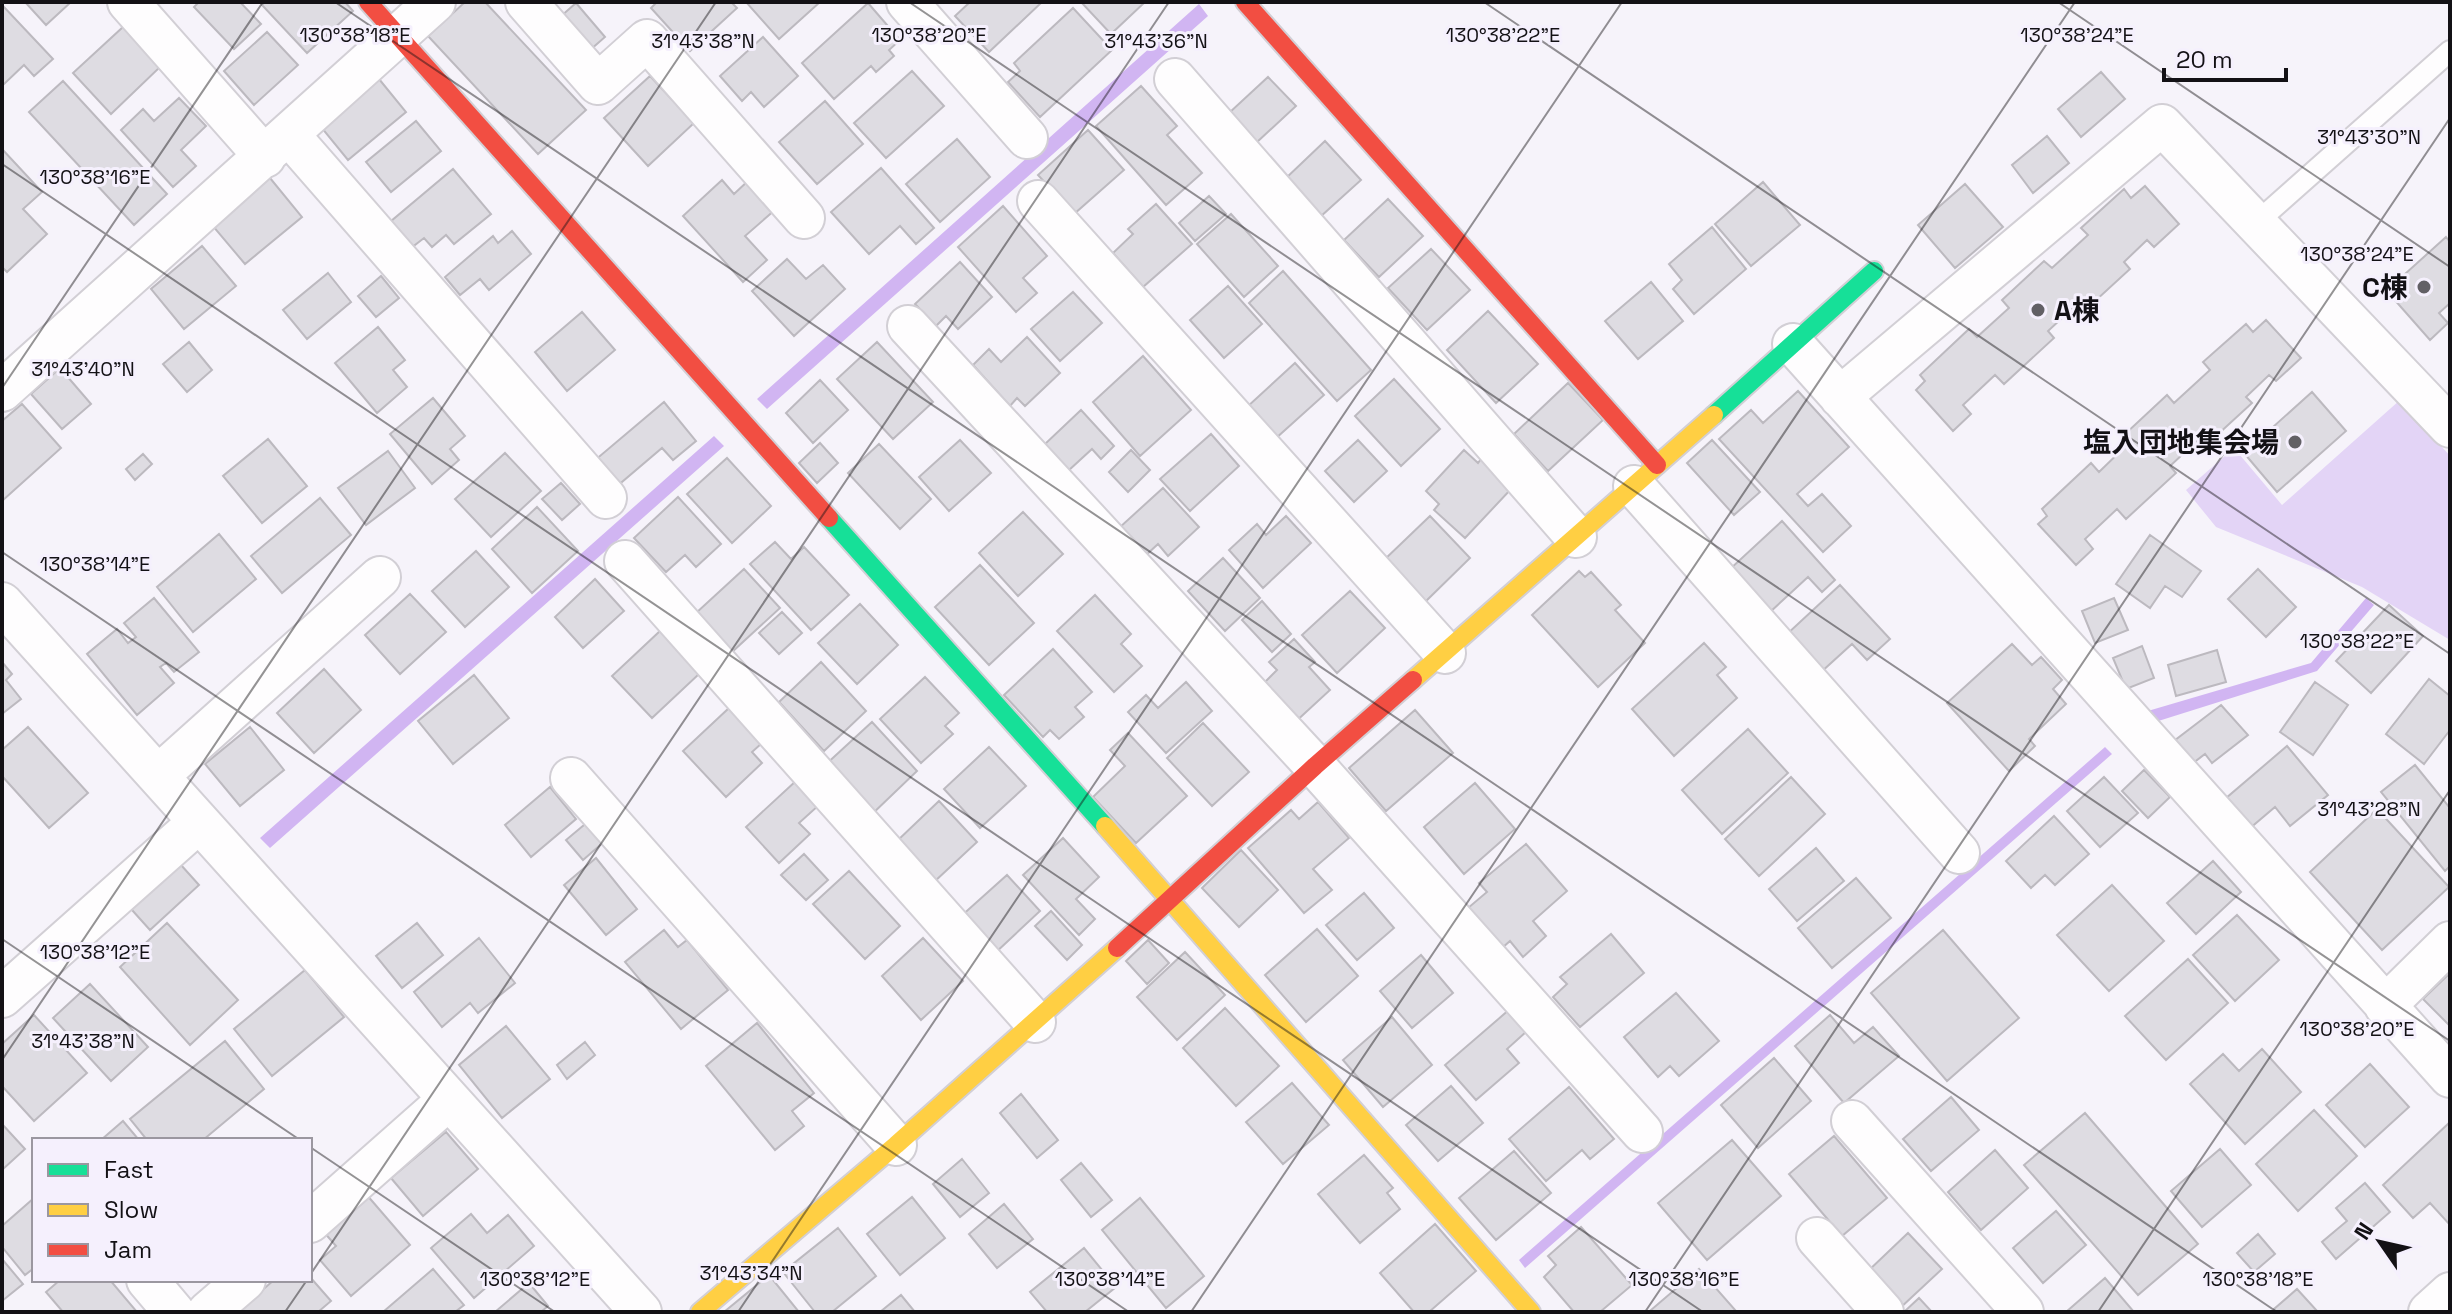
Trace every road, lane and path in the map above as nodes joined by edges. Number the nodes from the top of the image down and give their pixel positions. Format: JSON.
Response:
{"nodes":[{"id":1,"x":128,"y":2,"type":"edge"},
{"id":2,"x":368,"y":2,"type":"edge"},
{"id":3,"x":435,"y":2,"type":"edge"},
{"id":4,"x":526,"y":2,"type":"edge"},
{"id":5,"x":907,"y":2,"type":"edge"},
{"id":6,"x":1245,"y":2,"type":"edge"},
{"id":7,"x":397,"y":35,"type":"junction"},
{"id":8,"x":2450,"y":51,"type":"edge"},
{"id":9,"x":1175,"y":79,"type":"dead end"},
{"id":10,"x":1027,"y":138,"type":"dead end"},
{"id":11,"x":277,"y":146,"type":"junction"},
{"id":12,"x":1038,"y":201,"type":"dead end"},
{"id":13,"x":804,"y":218,"type":"dead end"},
{"id":14,"x":2256,"y":223,"type":"junction"},
{"id":15,"x":1874,"y":271,"type":"dead end"},
{"id":16,"x":908,"y":326,"type":"dead end"},
{"id":17,"x":1793,"y":344,"type":"junction"},
{"id":18,"x":2,"y":391,"type":"edge"},
{"id":19,"x":1840,"y":397,"type":"junction"},
{"id":20,"x":2450,"y":427,"type":"edge"},
{"id":21,"x":1646,"y":476,"type":"junction"},
{"id":22,"x":606,"y":498,"type":"dead end"},
{"id":23,"x":1576,"y":537,"type":"junction"},
{"id":24,"x":625,"y":561,"type":"dead end"},
{"id":25,"x":380,"y":577,"type":"dead end"},
{"id":26,"x":3,"y":608,"type":"edge"},
{"id":27,"x":1445,"y":653,"type":"junction"},
{"id":28,"x":1315,"y":766,"type":"junction"},
{"id":29,"x":158,"y":776,"type":"junction"},
{"id":30,"x":571,"y":778,"type":"dead end"},
{"id":31,"x":199,"y":822,"type":"junction"},
{"id":32,"x":1959,"y":853,"type":"dead end"},
{"id":33,"x":1171,"y":900,"type":"junction"},
{"id":34,"x":2450,"y":942,"type":"edge"},
{"id":35,"x":2,"y":997,"type":"edge"},
{"id":36,"x":2385,"y":1006,"type":"junction"},
{"id":37,"x":1035,"y":1022,"type":"junction"},
{"id":38,"x":2450,"y":1077,"type":"edge"},
{"id":39,"x":448,"y":1100,"type":"junction"},
{"id":40,"x":1852,"y":1121,"type":"dead end"},
{"id":41,"x":1642,"y":1132,"type":"dead end"},
{"id":42,"x":896,"y":1145,"type":"junction"},
{"id":43,"x":312,"y":1220,"type":"edge"},
{"id":44,"x":1817,"y":1238,"type":"dead end"},
{"id":45,"x":149,"y":1282,"type":"edge"},
{"id":46,"x":243,"y":1282,"type":"edge"},
{"id":47,"x":174,"y":1312,"type":"edge"},
{"id":48,"x":208,"y":1312,"type":"edge"},
{"id":49,"x":641,"y":1312,"type":"edge"},
{"id":50,"x":700,"y":1312,"type":"edge"},
{"id":51,"x":1531,"y":1312,"type":"edge"},
{"id":52,"x":1883,"y":1312,"type":"edge"},
{"id":53,"x":2023,"y":1312,"type":"edge"}],
"edges":[{"from":1,"to":11,"type":"street"},
{"from":2,"to":7,"type":"street"},
{"from":3,"to":7,"type":"street"},
{"from":4,"to":13,"type":"street"},
{"from":5,"to":10,"type":"street"},
{"from":6,"to":21,"type":"street"},
{"from":7,"to":11,"type":"street"},
{"from":7,"to":33,"type":"street"},
{"from":8,"to":14,"type":"lane"},
{"from":9,"to":23,"type":"street"},
{"from":11,"to":18,"type":"street"},
{"from":11,"to":22,"type":"street"},
{"from":12,"to":27,"type":"street"},
{"from":14,"to":19,"type":"street"},
{"from":14,"to":20,"type":"street"},
{"from":15,"to":17,"type":"street"},
{"from":16,"to":28,"type":"street"},
{"from":17,"to":19,"type":"street"},
{"from":17,"to":21,"type":"street"},
{"from":19,"to":36,"type":"street"},
{"from":21,"to":23,"type":"street"},
{"from":21,"to":32,"type":"street"},
{"from":23,"to":27,"type":"street"},
{"from":24,"to":37,"type":"street"},
{"from":25,"to":29,"type":"street"},
{"from":26,"to":29,"type":"street"},
{"from":27,"to":28,"type":"street"},
{"from":28,"to":33,"type":"street"},
{"from":28,"to":41,"type":"street"},
{"from":29,"to":31,"type":"street"},
{"from":30,"to":42,"type":"street"},
{"from":31,"to":35,"type":"street"},
{"from":31,"to":39,"type":"street"},
{"from":33,"to":37,"type":"street"},
{"from":33,"to":51,"type":"street"},
{"from":34,"to":36,"type":"street"},
{"from":36,"to":38,"type":"street"},
{"from":37,"to":42,"type":"street"},
{"from":39,"to":43,"type":"street"},
{"from":39,"to":49,"type":"street"},
{"from":40,"to":53,"type":"street"},
{"from":42,"to":50,"type":"street"},
{"from":44,"to":52,"type":"street"},
{"from":45,"to":47,"type":"street"},
{"from":46,"to":48,"type":"street"}]}
